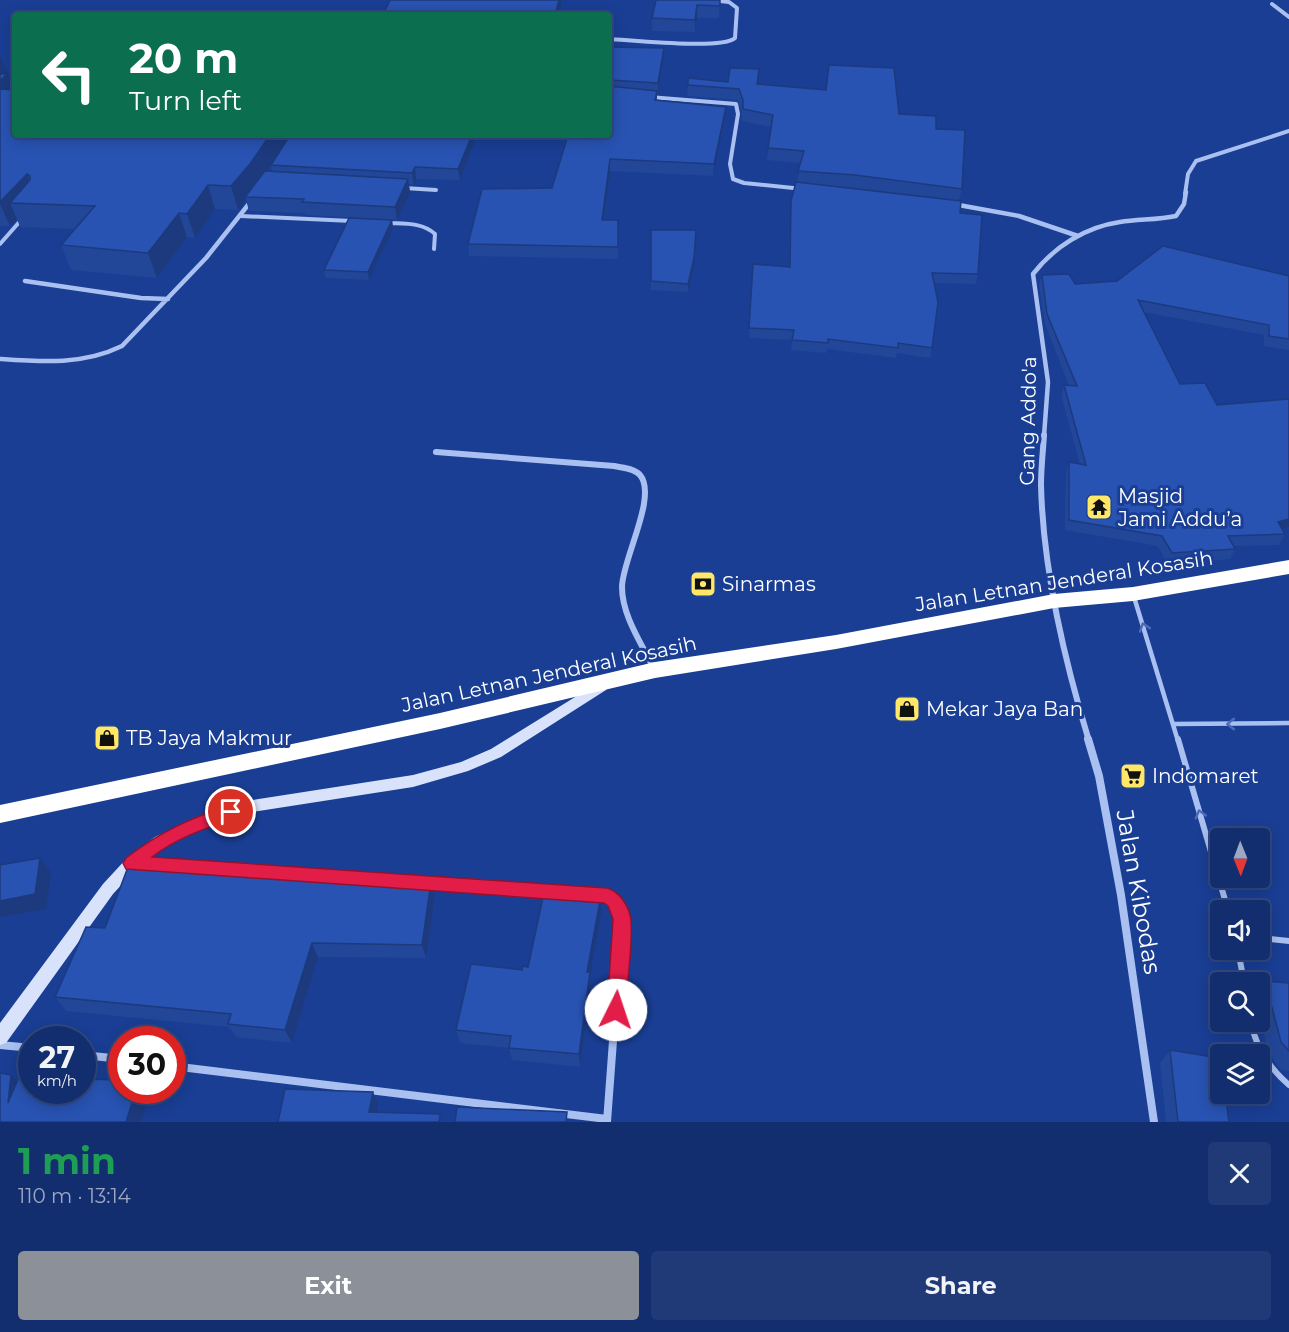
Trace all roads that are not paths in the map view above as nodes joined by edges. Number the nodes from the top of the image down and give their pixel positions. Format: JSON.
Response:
{"nodes":[{"id":1,"x":711,"y":0,"type":"edge"},
{"id":2,"x":1272,"y":4,"type":"dead end"},
{"id":3,"x":1289,"y":17,"type":"edge"},
{"id":4,"x":612,"y":39,"type":"edge"},
{"id":5,"x":644,"y":97,"type":"edge"},
{"id":6,"x":1289,"y":131,"type":"edge"},
{"id":7,"x":402,"y":188,"type":"edge"},
{"id":8,"x":808,"y":189,"type":"edge"},
{"id":9,"x":436,"y":190,"type":"dead end"},
{"id":10,"x":254,"y":198,"type":"edge"},
{"id":11,"x":944,"y":203,"type":"edge"},
{"id":12,"x":29,"y":211,"type":"edge"},
{"id":13,"x":241,"y":216,"type":"junction"},
{"id":14,"x":359,"y":222,"type":"edge"},
{"id":15,"x":383,"y":223,"type":"edge"},
{"id":16,"x":1078,"y":236,"type":"junction"},
{"id":17,"x":0,"y":244,"type":"edge"},
{"id":18,"x":434,"y":249,"type":"dead end"},
{"id":19,"x":25,"y":281,"type":"dead end"},
{"id":20,"x":168,"y":299,"type":"junction"},
{"id":21,"x":0,"y":359,"type":"edge"},
{"id":22,"x":436,"y":452,"type":"dead end"},
{"id":23,"x":1289,"y":567,"type":"edge"},
{"id":24,"x":1133,"y":594,"type":"junction"},
{"id":25,"x":1054,"y":601,"type":"junction"},
{"id":26,"x":655,"y":670,"type":"junction"},
{"id":27,"x":604,"y":683,"type":"junction"},
{"id":28,"x":1289,"y":723,"type":"edge"},
{"id":29,"x":1173,"y":724,"type":"junction"},
{"id":30,"x":0,"y":814,"type":"edge"},
{"id":31,"x":224,"y":870,"type":"edge"},
{"id":32,"x":409,"y":882,"type":"edge"},
{"id":33,"x":420,"y":882,"type":"edge"},
{"id":34,"x":1225,"y":900,"type":"edge"},
{"id":35,"x":1270,"y":939,"type":"edge"},
{"id":36,"x":1289,"y":941,"type":"edge"},
{"id":37,"x":1253,"y":1032,"type":"edge"},
{"id":38,"x":0,"y":1037,"type":"edge"},
{"id":39,"x":0,"y":1045,"type":"edge"},
{"id":40,"x":18,"y":1047,"type":"edge"},
{"id":41,"x":186,"y":1068,"type":"edge"},
{"id":42,"x":1289,"y":1085,"type":"edge"},
{"id":43,"x":607,"y":1120,"type":"edge"},
{"id":44,"x":1154,"y":1122,"type":"edge"}],
"edges":[{"from":1,"to":4,"type":"street"},
{"from":2,"to":3,"type":"street"},
{"from":5,"to":8,"type":"street"},
{"from":6,"to":16,"type":"street","name":"Gang Addo'a"},
{"from":7,"to":9,"type":"street"},
{"from":10,"to":13,"type":"street"},
{"from":11,"to":16,"type":"street"},
{"from":12,"to":17,"type":"lane"},
{"from":13,"to":14,"type":"lane"},
{"from":13,"to":20,"type":"street"},
{"from":15,"to":18,"type":"lane"},
{"from":16,"to":25,"type":"street","name":"Gang Addo'a"},
{"from":19,"to":20,"type":"street"},
{"from":20,"to":21,"type":"street"},
{"from":22,"to":26,"type":"street"},
{"from":23,"to":24,"type":"highway","name":"Jalan Letnan Jenderal Kosasih"},
{"from":24,"to":25,"type":"highway","name":"Jalan Letnan Jenderal Kosasih"},
{"from":29,"to":24,"type":"lane","one_way":true},
{"from":25,"to":26,"type":"highway","name":"Jalan Letnan Jenderal Kosasih"},
{"from":25,"to":44,"type":"street","name":"Jalan Kibodas"},
{"from":26,"to":27,"type":"highway","name":"Jalan Letnan Jenderal Kosasih"},
{"from":27,"to":30,"type":"highway","name":"Jalan Letnan Jenderal Kosasih"},
{"from":27,"to":38,"type":"street"},
{"from":28,"to":29,"type":"lane","one_way":true},
{"from":34,"to":29,"type":"lane","one_way":true},
{"from":31,"to":32,"type":"street"},
{"from":33,"to":43,"type":"street"},
{"from":35,"to":36,"type":"lane"},
{"from":37,"to":42,"type":"lane"},
{"from":39,"to":40,"type":"street"},
{"from":41,"to":43,"type":"street"}]}
